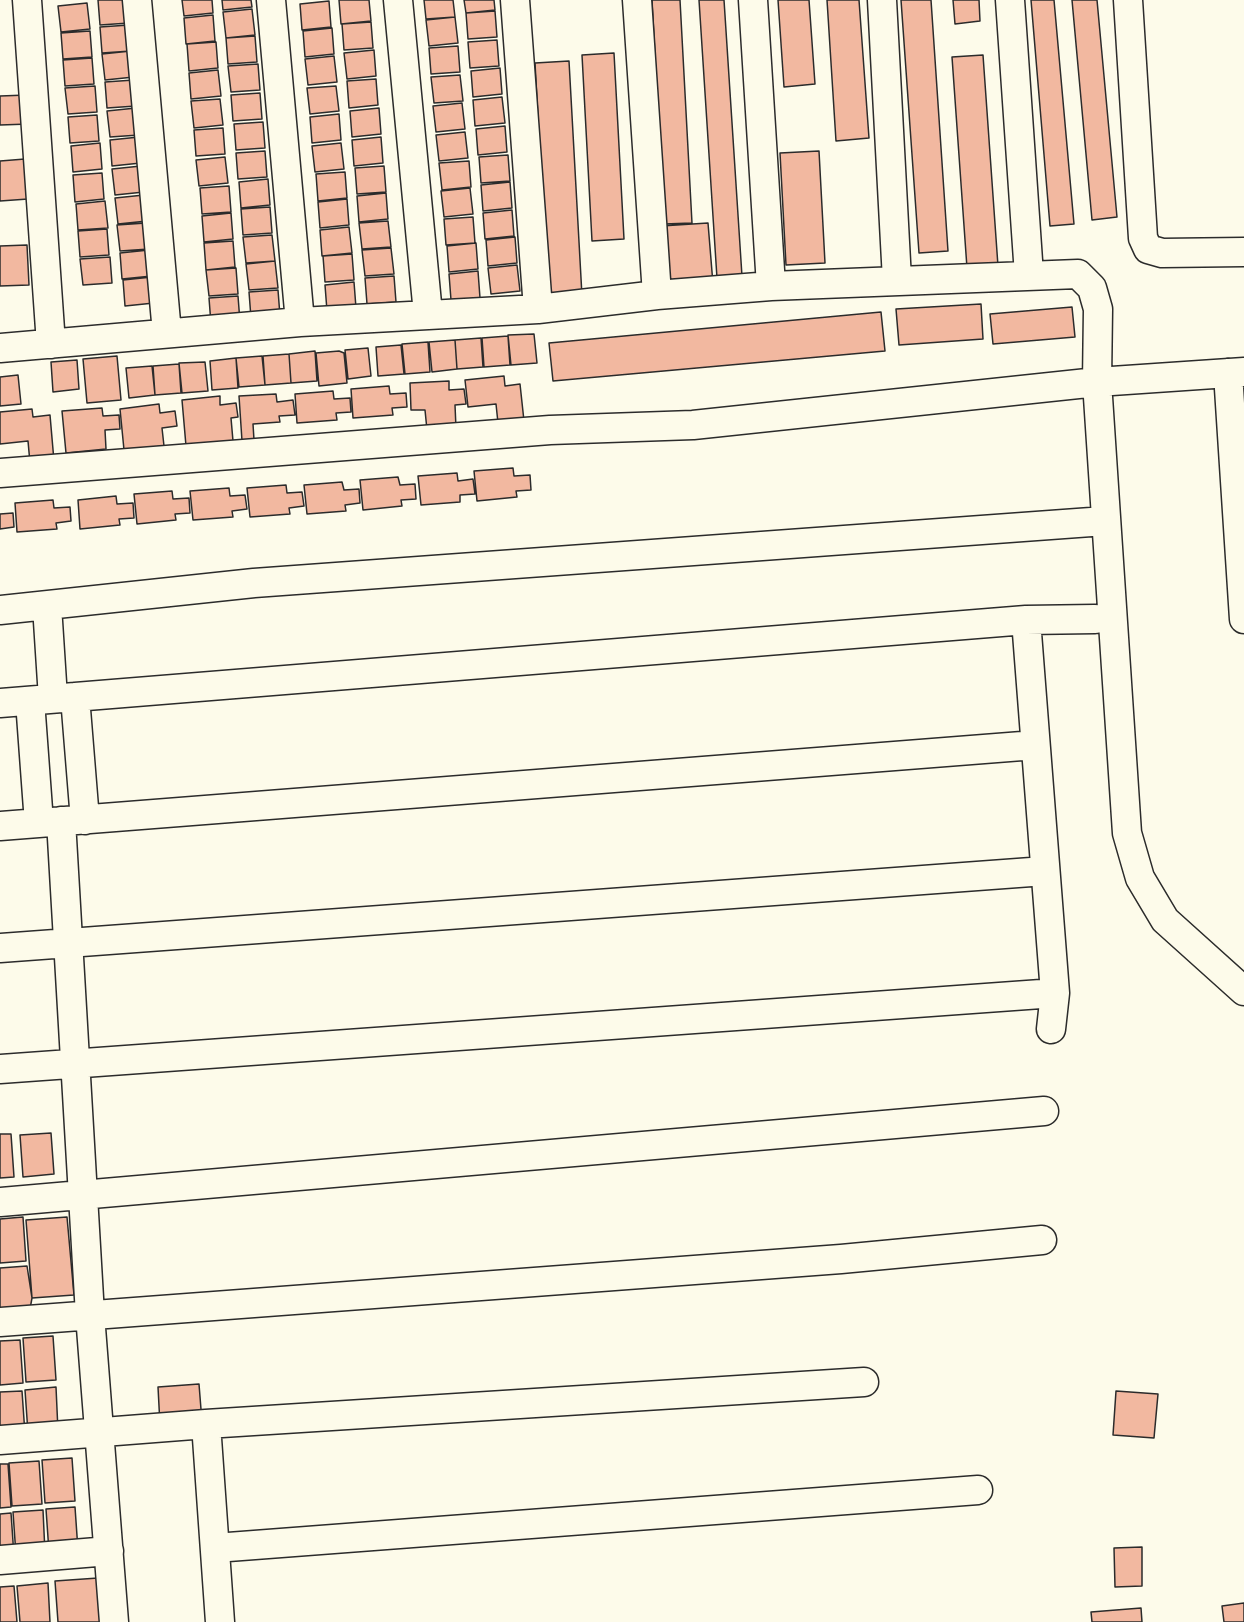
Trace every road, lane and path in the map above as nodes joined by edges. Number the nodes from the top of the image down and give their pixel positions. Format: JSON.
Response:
{"nodes":[{"id":1,"x":27,"y":0,"type":"edge"},
{"id":2,"x":137,"y":0,"type":"edge"},
{"id":3,"x":271,"y":0,"type":"edge"},
{"id":4,"x":398,"y":0,"type":"edge"},
{"id":5,"x":515,"y":0,"type":"edge"},
{"id":6,"x":637,"y":0,"type":"edge"},
{"id":7,"x":753,"y":0,"type":"edge"},
{"id":8,"x":882,"y":0,"type":"edge"},
{"id":9,"x":1010,"y":0,"type":"edge"},
{"id":10,"x":1128,"y":0,"type":"edge"},
{"id":11,"x":1244,"y":252,"type":"edge"},
{"id":12,"x":1029,"y":275,"type":"junction"},
{"id":13,"x":897,"y":280,"type":"junction"},
{"id":14,"x":771,"y":286,"type":"junction"},
{"id":15,"x":657,"y":295,"type":"junction"},
{"id":16,"x":538,"y":309,"type":"junction"},
{"id":17,"x":428,"y":314,"type":"junction"},
{"id":18,"x":300,"y":322,"type":"junction"},
{"id":19,"x":167,"y":333,"type":"junction"},
{"id":20,"x":51,"y":344,"type":"junction"},
{"id":21,"x":0,"y":348,"type":"edge"},
{"id":22,"x":1236,"y":373,"type":"edge"},
{"id":23,"x":1097,"y":382,"type":"junction"},
{"id":24,"x":0,"y":473,"type":"edge"},
{"id":25,"x":1105,"y":521,"type":"junction"},
{"id":26,"x":47,"y":606,"type":"junction"},
{"id":27,"x":0,"y":610,"type":"edge"},
{"id":28,"x":1095,"y":619,"type":"dead end"},
{"id":29,"x":1244,"y":619,"type":"edge"},
{"id":30,"x":1026,"y":620,"type":"junction"},
{"id":31,"x":53,"y":699,"type":"junction"},
{"id":32,"x":0,"y":703,"type":"edge"},
{"id":33,"x":1035,"y":745,"type":"junction"},
{"id":34,"x":62,"y":822,"type":"junction"},
{"id":35,"x":0,"y":826,"type":"edge"},
{"id":36,"x":1045,"y":871,"type":"junction"},
{"id":37,"x":69,"y":943,"type":"junction"},
{"id":38,"x":0,"y":948,"type":"edge"},
{"id":39,"x":1244,"y":992,"type":"edge"},
{"id":40,"x":1055,"y":993,"type":"junction"},
{"id":41,"x":1051,"y":1029,"type":"dead end"},
{"id":42,"x":76,"y":1063,"type":"junction"},
{"id":43,"x":0,"y":1069,"type":"edge"},
{"id":44,"x":1044,"y":1111,"type":"dead end"},
{"id":45,"x":84,"y":1196,"type":"junction"},
{"id":46,"x":0,"y":1202,"type":"edge"},
{"id":47,"x":1042,"y":1240,"type":"dead end"},
{"id":48,"x":90,"y":1315,"type":"junction"},
{"id":49,"x":0,"y":1322,"type":"edge"},
{"id":50,"x":864,"y":1382,"type":"dead end"},
{"id":51,"x":206,"y":1424,"type":"junction"},
{"id":52,"x":98,"y":1432,"type":"junction"},
{"id":53,"x":0,"y":1440,"type":"edge"},
{"id":54,"x":978,"y":1490,"type":"dead end"},
{"id":55,"x":215,"y":1548,"type":"junction"},
{"id":56,"x":109,"y":1551,"type":"junction"},
{"id":57,"x":0,"y":1560,"type":"edge"},
{"id":58,"x":114,"y":1622,"type":"edge"},
{"id":59,"x":220,"y":1622,"type":"edge"}],
"edges":[{"from":1,"to":20,"type":"street"},
{"from":2,"to":19,"type":"street"},
{"from":3,"to":18,"type":"street"},
{"from":4,"to":17,"type":"street"},
{"from":5,"to":16,"type":"street"},
{"from":6,"to":15,"type":"street"},
{"from":7,"to":14,"type":"street"},
{"from":8,"to":13,"type":"street"},
{"from":9,"to":12,"type":"street"},
{"from":10,"to":11,"type":"street"},
{"from":12,"to":13,"type":"street"},
{"from":12,"to":23,"type":"street"},
{"from":13,"to":14,"type":"street"},
{"from":14,"to":15,"type":"street"},
{"from":15,"to":16,"type":"street"},
{"from":16,"to":17,"type":"street"},
{"from":17,"to":18,"type":"street"},
{"from":18,"to":19,"type":"street"},
{"from":19,"to":20,"type":"street"},
{"from":20,"to":21,"type":"street"},
{"from":22,"to":23,"type":"street"},
{"from":22,"to":29,"type":"street"},
{"from":23,"to":24,"type":"street"},
{"from":23,"to":25,"type":"street"},
{"from":25,"to":26,"type":"street"},
{"from":25,"to":39,"type":"street"},
{"from":26,"to":27,"type":"street"},
{"from":26,"to":31,"type":"street"},
{"from":28,"to":30,"type":"street"},
{"from":30,"to":31,"type":"street"},
{"from":30,"to":33,"type":"street"},
{"from":31,"to":32,"type":"street"},
{"from":31,"to":34,"type":"street"},
{"from":31,"to":34,"type":"street"},
{"from":33,"to":34,"type":"street"},
{"from":33,"to":36,"type":"street"},
{"from":34,"to":35,"type":"street"},
{"from":34,"to":37,"type":"street"},
{"from":36,"to":37,"type":"street"},
{"from":36,"to":40,"type":"street"},
{"from":37,"to":38,"type":"street"},
{"from":37,"to":42,"type":"street"},
{"from":40,"to":41,"type":"street"},
{"from":40,"to":42,"type":"street"},
{"from":42,"to":43,"type":"street"},
{"from":42,"to":45,"type":"street"},
{"from":44,"to":45,"type":"street"},
{"from":45,"to":46,"type":"street"},
{"from":45,"to":48,"type":"street"},
{"from":47,"to":48,"type":"street"},
{"from":48,"to":49,"type":"street"},
{"from":48,"to":52,"type":"street"},
{"from":50,"to":51,"type":"street"},
{"from":51,"to":52,"type":"street"},
{"from":51,"to":55,"type":"street"},
{"from":52,"to":53,"type":"street"},
{"from":52,"to":56,"type":"street"},
{"from":54,"to":55,"type":"street"},
{"from":55,"to":59,"type":"street"},
{"from":56,"to":57,"type":"street"},
{"from":56,"to":58,"type":"street"}]}
